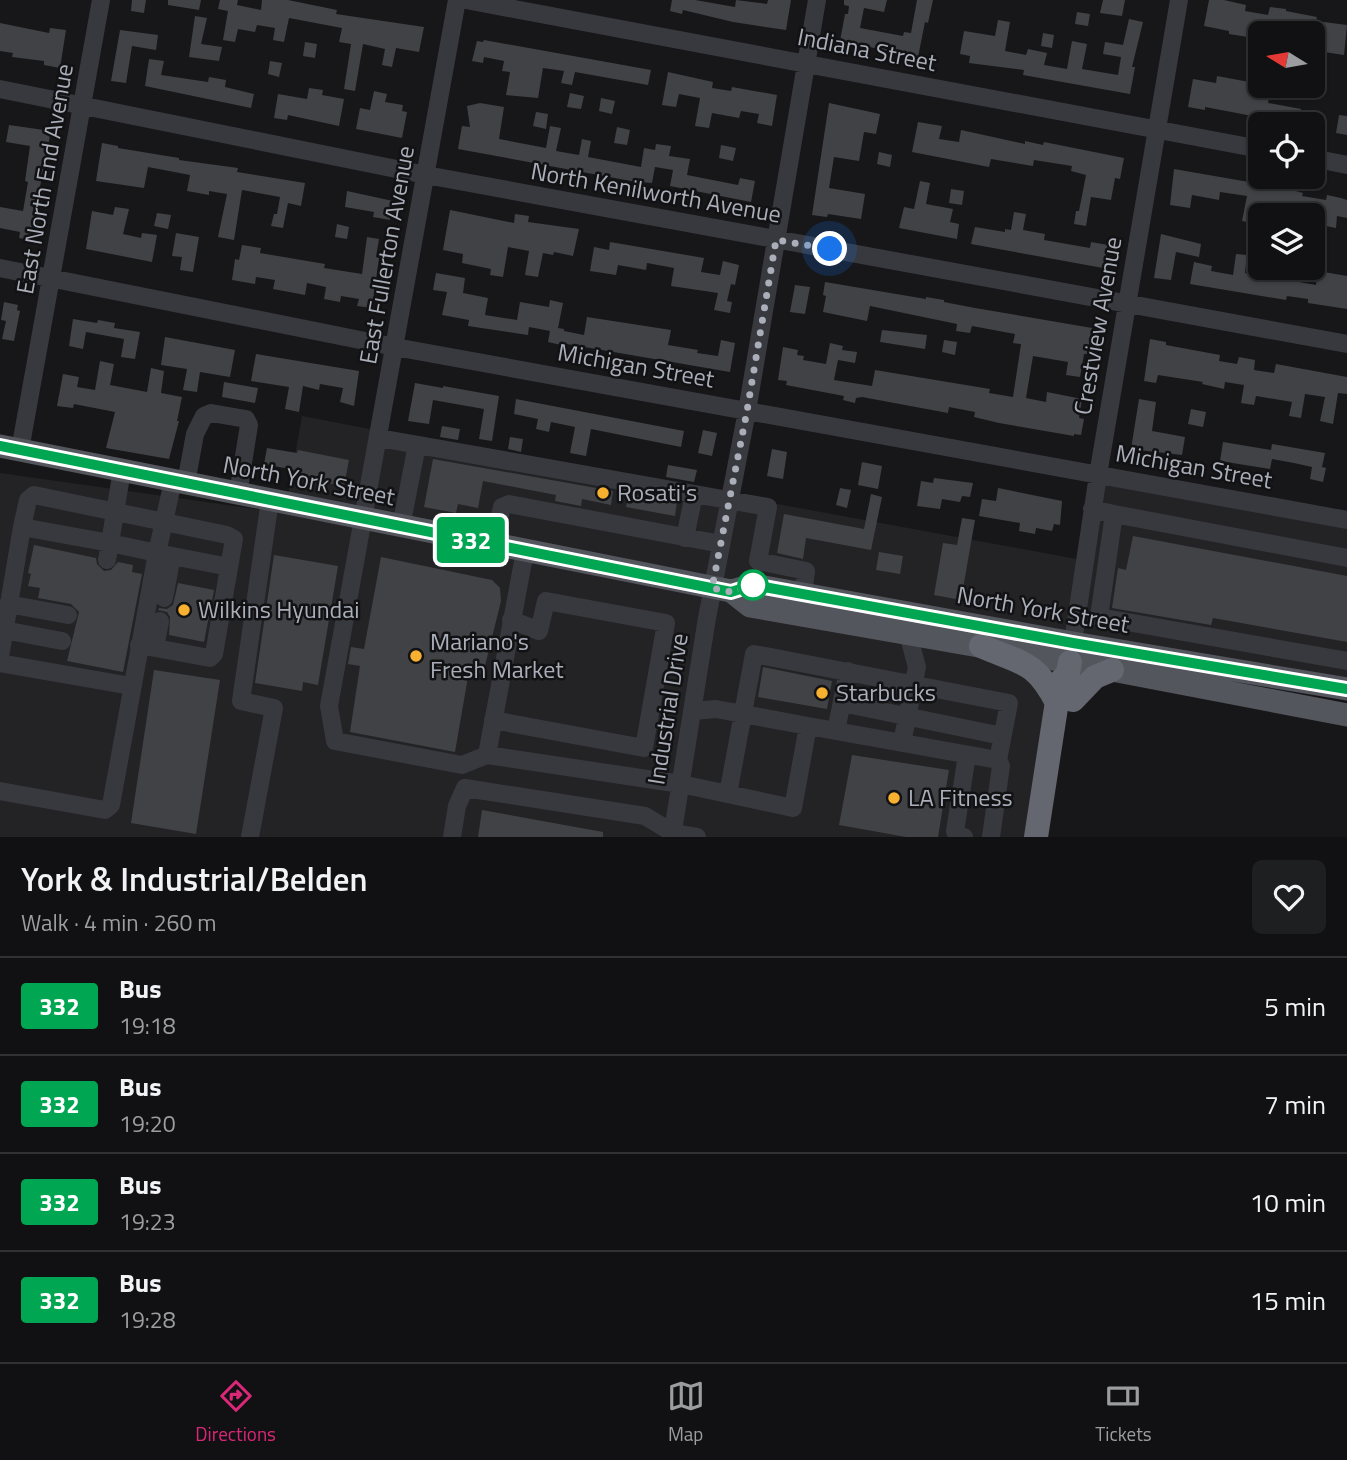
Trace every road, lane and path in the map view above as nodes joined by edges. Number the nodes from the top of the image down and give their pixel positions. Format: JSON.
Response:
{"nodes":[{"id":1,"x":101,"y":0,"type":"edge"},
{"id":2,"x":457,"y":0,"type":"edge"},
{"id":3,"x":466,"y":0,"type":"edge"},
{"id":4,"x":817,"y":0,"type":"edge"},
{"id":5,"x":1178,"y":0,"type":"edge"},
{"id":6,"x":806,"y":64,"type":"junction"},
{"id":7,"x":0,"y":89,"type":"edge"},
{"id":8,"x":83,"y":105,"type":"junction"},
{"id":9,"x":1158,"y":130,"type":"junction"},
{"id":10,"x":1248,"y":147,"type":"edge"},
{"id":11,"x":1325,"y":161,"type":"edge"},
{"id":12,"x":1347,"y":165,"type":"edge"},
{"id":13,"x":426,"y":175,"type":"junction"},
{"id":14,"x":776,"y":240,"type":"junction"},
{"id":15,"x":0,"y":268,"type":"edge"},
{"id":16,"x":52,"y":279,"type":"junction"},
{"id":17,"x":1127,"y":303,"type":"junction"},
{"id":18,"x":1347,"y":344,"type":"edge"},
{"id":19,"x":395,"y":347,"type":"junction"},
{"id":20,"x":747,"y":411,"type":"junction"},
{"id":21,"x":379,"y":438,"type":"junction"},
{"id":22,"x":417,"y":445,"type":"junction"},
{"id":23,"x":10,"y":448,"type":"edge"},
{"id":24,"x":122,"y":470,"type":"junction"},
{"id":25,"x":1098,"y":475,"type":"junction"},
{"id":26,"x":180,"y":482,"type":"junction"},
{"id":27,"x":238,"y":494,"type":"junction"},
{"id":28,"x":694,"y":494,"type":"junction"},
{"id":29,"x":270,"y":500,"type":"junction"},
{"id":30,"x":730,"y":500,"type":"junction"},
{"id":31,"x":1092,"y":509,"type":"junction"},
{"id":32,"x":115,"y":512,"type":"junction"},
{"id":33,"x":1114,"y":514,"type":"junction"},
{"id":34,"x":365,"y":520,"type":"junction"},
{"id":35,"x":1347,"y":520,"type":"edge"},
{"id":36,"x":164,"y":522,"type":"junction"},
{"id":37,"x":22,"y":527,"type":"junction"},
{"id":38,"x":401,"y":527,"type":"junction"},
{"id":39,"x":685,"y":537,"type":"junction"},
{"id":40,"x":722,"y":544,"type":"junction"},
{"id":41,"x":493,"y":545,"type":"junction"},
{"id":42,"x":525,"y":551,"type":"junction"},
{"id":43,"x":109,"y":552,"type":"junction"},
{"id":44,"x":165,"y":554,"type":"junction"},
{"id":45,"x":1347,"y":558,"type":"edge"},
{"id":46,"x":229,"y":567,"type":"junction"},
{"id":47,"x":722,"y":590,"type":"junction"},
{"id":48,"x":803,"y":594,"type":"junction"},
{"id":49,"x":164,"y":598,"type":"dead end"},
{"id":50,"x":8,"y":604,"type":"junction"},
{"id":51,"x":68,"y":615,"type":"dead end"},
{"id":52,"x":511,"y":620,"type":"junction"},
{"id":53,"x":160,"y":621,"type":"dead end"},
{"id":54,"x":4,"y":630,"type":"junction"},
{"id":55,"x":908,"y":634,"type":"junction"},
{"id":56,"x":940,"y":639,"type":"junction"},
{"id":57,"x":62,"y":640,"type":"dead end"},
{"id":58,"x":981,"y":646,"type":"junction"},
{"id":59,"x":147,"y":647,"type":"junction"},
{"id":60,"x":0,"y":657,"type":"edge"},
{"id":61,"x":1070,"y":659,"type":"junction"},
{"id":62,"x":1347,"y":661,"type":"edge"},
{"id":63,"x":0,"y":663,"type":"edge"},
{"id":64,"x":1112,"y":670,"type":"junction"},
{"id":65,"x":848,"y":671,"type":"junction"},
{"id":66,"x":915,"y":675,"type":"junction"},
{"id":67,"x":131,"y":686,"type":"junction"},
{"id":68,"x":1347,"y":689,"type":"edge"},
{"id":69,"x":1065,"y":701,"type":"junction"},
{"id":70,"x":842,"y":704,"type":"junction"},
{"id":71,"x":693,"y":711,"type":"junction"},
{"id":72,"x":743,"y":714,"type":"junction"},
{"id":73,"x":907,"y":715,"type":"junction"},
{"id":74,"x":1347,"y":715,"type":"edge"},
{"id":75,"x":494,"y":720,"type":"junction"},
{"id":76,"x":808,"y":726,"type":"junction"},
{"id":77,"x":836,"y":731,"type":"junction"},
{"id":78,"x":1002,"y":736,"type":"junction"},
{"id":79,"x":597,"y":740,"type":"junction"},
{"id":80,"x":902,"y":743,"type":"junction"},
{"id":81,"x":487,"y":755,"type":"junction"},
{"id":82,"x":967,"y":755,"type":"junction"},
{"id":83,"x":998,"y":760,"type":"junction"},
{"id":84,"x":592,"y":771,"type":"junction"},
{"id":85,"x":681,"y":783,"type":"junction"},
{"id":86,"x":0,"y":791,"type":"edge"},
{"id":87,"x":728,"y":794,"type":"junction"},
{"id":88,"x":677,"y":807,"type":"junction"},
{"id":89,"x":645,"y":816,"type":"junction"},
{"id":90,"x":672,"y":835,"type":"edge"},
{"id":91,"x":250,"y":837,"type":"edge"},
{"id":92,"x":452,"y":837,"type":"edge"},
{"id":93,"x":696,"y":837,"type":"edge"},
{"id":94,"x":964,"y":837,"type":"edge"},
{"id":95,"x":991,"y":837,"type":"edge"},
{"id":96,"x":1035,"y":837,"type":"edge"},
{"id":97,"x":1049,"y":837,"type":"edge"}],
"edges":[{"from":1,"to":8,"type":"street","name":"East North End Avenue"},
{"from":2,"to":13,"type":"street","name":"East Fullerton Avenue"},
{"from":3,"to":6,"type":"street","name":"Indiana Street"},
{"from":4,"to":6,"type":"street","name":"Industrial Drive"},
{"from":5,"to":9,"type":"street","name":"Crestview Avenue"},
{"from":6,"to":9,"type":"street","name":"Indiana Street"},
{"from":6,"to":14,"type":"street","name":"Industrial Drive"},
{"from":7,"to":8,"type":"street","name":"North Kenilworth Avenue"},
{"from":8,"to":13,"type":"street","name":"North Kenilworth Avenue"},
{"from":8,"to":16,"type":"street","name":"East North End Avenue"},
{"from":9,"to":10,"type":"street","name":"Indiana Street"},
{"from":9,"to":17,"type":"street","name":"Crestview Avenue"},
{"from":11,"to":12,"type":"street"},
{"from":13,"to":14,"type":"street","name":"North Kenilworth Avenue"},
{"from":13,"to":19,"type":"street","name":"East Fullerton Avenue"},
{"from":14,"to":17,"type":"street","name":"North Kenilworth Avenue"},
{"from":14,"to":20,"type":"street","name":"Industrial Drive"},
{"from":15,"to":16,"type":"street","name":"Michigan Street"},
{"from":16,"to":19,"type":"street","name":"Michigan Street"},
{"from":16,"to":23,"type":"street","name":"East North End Avenue"},
{"from":17,"to":18,"type":"street","name":"North Kenilworth Avenue"},
{"from":17,"to":25,"type":"street","name":"Crestview Avenue"},
{"from":19,"to":20,"type":"street","name":"Michigan Street"},
{"from":19,"to":21,"type":"street","name":"East Fullerton Avenue"},
{"from":20,"to":25,"type":"street","name":"Michigan Street"},
{"from":20,"to":30,"type":"street","name":"Industrial Drive"},
{"from":21,"to":22,"type":"street"},
{"from":21,"to":34,"type":"street","name":"East Fullerton Avenue"},
{"from":22,"to":28,"type":"street"},
{"from":22,"to":38,"type":"street"},
{"from":23,"to":24,"type":"main road","name":"North York Street"},
{"from":24,"to":26,"type":"main road","name":"North York Street"},
{"from":24,"to":32,"type":"street"},
{"from":25,"to":31,"type":"street","name":"Crestview Avenue"},
{"from":25,"to":35,"type":"street","name":"Michigan Street"},
{"from":26,"to":27,"type":"main road","name":"North York Street"},
{"from":26,"to":27,"type":"street"},
{"from":26,"to":36,"type":"street"},
{"from":27,"to":29,"type":"main road","name":"North York Street"},
{"from":28,"to":30,"type":"street"},
{"from":28,"to":39,"type":"street"},
{"from":29,"to":34,"type":"main road","name":"North York Street"},
{"from":29,"to":91,"type":"street"},
{"from":30,"to":40,"type":"street","name":"Industrial Drive"},
{"from":30,"to":48,"type":"street"},
{"from":31,"to":33,"type":"street"},
{"from":31,"to":61,"type":"street","name":"Crestview Avenue"},
{"from":32,"to":36,"type":"street"},
{"from":32,"to":37,"type":"street"},
{"from":32,"to":43,"type":"street"},
{"from":33,"to":45,"type":"street"},
{"from":33,"to":62,"type":"street"},
{"from":34,"to":38,"type":"main road","name":"North York Street"},
{"from":34,"to":81,"type":"street","name":"East Fullerton Avenue"},
{"from":36,"to":44,"type":"street"},
{"from":36,"to":46,"type":"street"},
{"from":37,"to":43,"type":"street"},
{"from":37,"to":50,"type":"street"},
{"from":38,"to":41,"type":"main road","name":"North York Street"},
{"from":39,"to":40,"type":"street"},
{"from":39,"to":41,"type":"street"},
{"from":40,"to":47,"type":"street","name":"Industrial Drive"},
{"from":41,"to":42,"type":"main road","name":"North York Street"},
{"from":42,"to":47,"type":"main road","name":"North York Street"},
{"from":42,"to":52,"type":"street"},
{"from":43,"to":44,"type":"street"},
{"from":44,"to":46,"type":"street"},
{"from":44,"to":49,"type":"street"},
{"from":44,"to":59,"type":"street"},
{"from":46,"to":59,"type":"street"},
{"from":47,"to":48,"type":"main road","name":"North York Street"},
{"from":47,"to":55,"type":"main road","name":"North York Street"},
{"from":47,"to":71,"type":"street","name":"Industrial Drive"},
{"from":48,"to":61,"type":"main road","name":"North York Street"},
{"from":50,"to":51,"type":"street"},
{"from":50,"to":54,"type":"street"},
{"from":52,"to":75,"type":"street"},
{"from":52,"to":79,"type":"street"},
{"from":53,"to":59,"type":"street"},
{"from":54,"to":57,"type":"street"},
{"from":54,"to":60,"type":"street"},
{"from":55,"to":56,"type":"main road","name":"North York Street"},
{"from":55,"to":66,"type":"street"},
{"from":56,"to":58,"type":"main road","name":"North York Street"},
{"from":56,"to":66,"type":"street"},
{"from":58,"to":61,"type":"main road","name":"North York Street"},
{"from":58,"to":69,"type":"highway"},
{"from":59,"to":67,"type":"street"},
{"from":61,"to":64,"type":"main road","name":"North York Street"},
{"from":61,"to":68,"type":"main road","name":"North York Street"},
{"from":61,"to":69,"type":"highway"},
{"from":63,"to":67,"type":"street"},
{"from":64,"to":69,"type":"highway"},
{"from":64,"to":74,"type":"main road","name":"North York Street"},
{"from":65,"to":66,"type":"street"},
{"from":65,"to":70,"type":"street"},
{"from":65,"to":72,"type":"street"},
{"from":66,"to":73,"type":"street"},
{"from":66,"to":78,"type":"street"},
{"from":67,"to":86,"type":"street"},
{"from":69,"to":96,"type":"highway"},
{"from":69,"to":97,"type":"highway"},
{"from":70,"to":73,"type":"street"},
{"from":70,"to":77,"type":"street"},
{"from":71,"to":72,"type":"street"},
{"from":71,"to":85,"type":"street","name":"Industrial Drive"},
{"from":72,"to":76,"type":"street"},
{"from":72,"to":87,"type":"street"},
{"from":73,"to":78,"type":"street"},
{"from":73,"to":80,"type":"street"},
{"from":75,"to":79,"type":"street"},
{"from":75,"to":81,"type":"street"},
{"from":76,"to":77,"type":"street"},
{"from":76,"to":87,"type":"street"},
{"from":77,"to":80,"type":"street"},
{"from":78,"to":83,"type":"street"},
{"from":79,"to":84,"type":"street"},
{"from":80,"to":82,"type":"street"},
{"from":81,"to":84,"type":"street"},
{"from":82,"to":83,"type":"street"},
{"from":82,"to":94,"type":"street"},
{"from":83,"to":95,"type":"street"},
{"from":84,"to":85,"type":"street"},
{"from":85,"to":87,"type":"street"},
{"from":85,"to":88,"type":"street","name":"Industrial Drive"},
{"from":88,"to":89,"type":"street"},
{"from":88,"to":90,"type":"street","name":"Industrial Drive"},
{"from":89,"to":90,"type":"street"},
{"from":89,"to":92,"type":"street"},
{"from":90,"to":93,"type":"street"}]}
